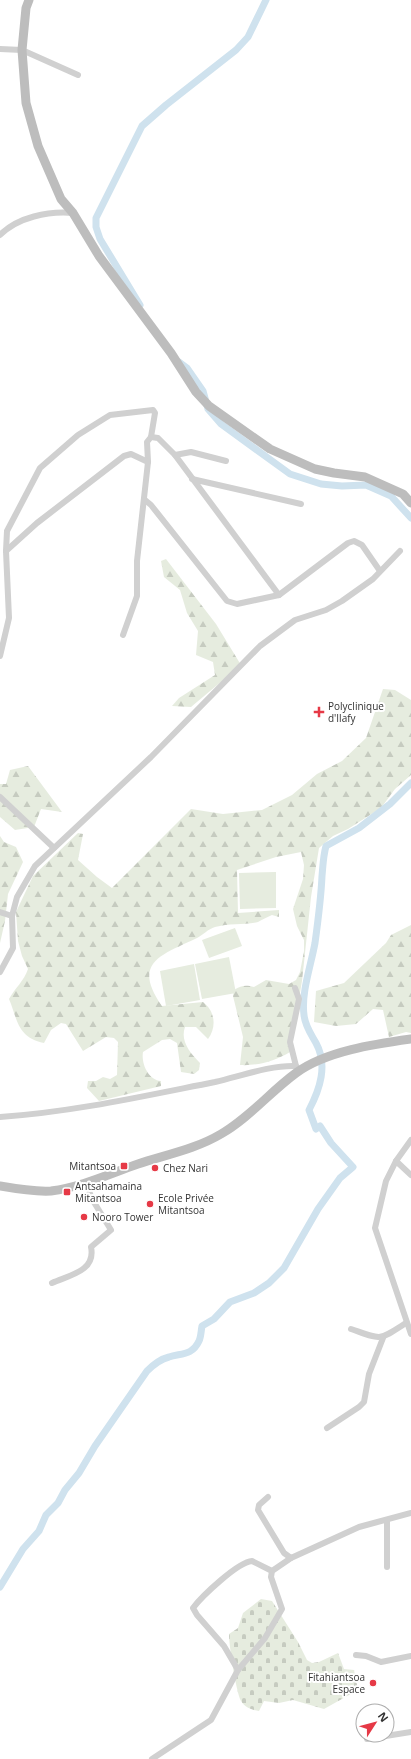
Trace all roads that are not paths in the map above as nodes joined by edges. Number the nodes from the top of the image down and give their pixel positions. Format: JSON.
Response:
{"nodes":[{"id":1,"x":29,"y":0,"type":"edge"},
{"id":2,"x":0,"y":49,"type":"edge"},
{"id":3,"x":22,"y":50,"type":"junction"},
{"id":4,"x":78,"y":76,"type":"dead end"},
{"id":5,"x":73,"y":212,"type":"junction"},
{"id":6,"x":0,"y":235,"type":"edge"},
{"id":7,"x":151,"y":438,"type":"junction"},
{"id":8,"x":175,"y":455,"type":"junction"},
{"id":9,"x":226,"y":461,"type":"dead end"},
{"id":10,"x":148,"y":462,"type":"junction"},
{"id":11,"x":192,"y":479,"type":"junction"},
{"id":12,"x":145,"y":500,"type":"junction"},
{"id":13,"x":411,"y":503,"type":"edge"},
{"id":14,"x":301,"y":504,"type":"dead end"},
{"id":15,"x":6,"y":551,"type":"junction"},
{"id":16,"x":400,"y":551,"type":"dead end"},
{"id":17,"x":380,"y":571,"type":"junction"},
{"id":18,"x":279,"y":595,"type":"junction"},
{"id":19,"x":123,"y":635,"type":"dead end"},
{"id":20,"x":0,"y":656,"type":"edge"},
{"id":21,"x":0,"y":797,"type":"edge"},
{"id":22,"x":54,"y":848,"type":"junction"},
{"id":23,"x":0,"y":912,"type":"edge"},
{"id":24,"x":12,"y":916,"type":"junction"},
{"id":25,"x":0,"y":972,"type":"edge"},
{"id":26,"x":295,"y":988,"type":"dead end"},
{"id":27,"x":411,"y":1039,"type":"edge"},
{"id":28,"x":297,"y":1068,"type":"junction"},
{"id":29,"x":0,"y":1117,"type":"edge"},
{"id":30,"x":411,"y":1140,"type":"edge"},
{"id":31,"x":396,"y":1161,"type":"junction"},
{"id":32,"x":411,"y":1175,"type":"edge"},
{"id":33,"x":86,"y":1183,"type":"junction"},
{"id":34,"x":0,"y":1186,"type":"edge"},
{"id":35,"x":52,"y":1282,"type":"dead end"},
{"id":36,"x":406,"y":1323,"type":"junction"},
{"id":37,"x":351,"y":1329,"type":"dead end"},
{"id":38,"x":411,"y":1334,"type":"edge"},
{"id":39,"x":383,"y":1338,"type":"junction"},
{"id":40,"x":327,"y":1428,"type":"dead end"},
{"id":41,"x":268,"y":1497,"type":"dead end"},
{"id":42,"x":411,"y":1513,"type":"edge"},
{"id":43,"x":387,"y":1521,"type":"junction"},
{"id":44,"x":291,"y":1558,"type":"junction"},
{"id":45,"x":387,"y":1567,"type":"dead end"},
{"id":46,"x":272,"y":1571,"type":"junction"},
{"id":47,"x":356,"y":1655,"type":"dead end"},
{"id":48,"x":411,"y":1656,"type":"edge"},
{"id":49,"x":238,"y":1670,"type":"junction"},
{"id":50,"x":411,"y":1732,"type":"edge"},
{"id":51,"x":395,"y":1735,"type":"edge"},
{"id":52,"x":152,"y":1759,"type":"edge"}],
"edges":[{"from":1,"to":3,"type":"street"},
{"from":2,"to":3,"type":"street"},
{"from":3,"to":4,"type":"street"},
{"from":3,"to":5,"type":"street"},
{"from":5,"to":6,"type":"street"},
{"from":5,"to":13,"type":"street"},
{"from":7,"to":8,"type":"street"},
{"from":7,"to":10,"type":"street"},
{"from":7,"to":15,"type":"street"},
{"from":8,"to":9,"type":"street"},
{"from":8,"to":11,"type":"street"},
{"from":10,"to":12,"type":"street"},
{"from":10,"to":15,"type":"street"},
{"from":11,"to":14,"type":"street"},
{"from":11,"to":18,"type":"street"},
{"from":12,"to":18,"type":"street"},
{"from":12,"to":19,"type":"street"},
{"from":15,"to":20,"type":"street"},
{"from":16,"to":17,"type":"street"},
{"from":17,"to":18,"type":"street"},
{"from":17,"to":22,"type":"street"},
{"from":21,"to":22,"type":"street"},
{"from":22,"to":24,"type":"street"},
{"from":23,"to":24,"type":"street"},
{"from":24,"to":25,"type":"street"},
{"from":26,"to":28,"type":"street"},
{"from":27,"to":28,"type":"street"},
{"from":28,"to":29,"type":"street"},
{"from":28,"to":33,"type":"street"},
{"from":30,"to":31,"type":"street"},
{"from":31,"to":32,"type":"street"},
{"from":31,"to":36,"type":"street"},
{"from":33,"to":34,"type":"street"},
{"from":33,"to":35,"type":"street"},
{"from":36,"to":38,"type":"street"},
{"from":36,"to":39,"type":"street"},
{"from":37,"to":39,"type":"street"},
{"from":39,"to":40,"type":"street"},
{"from":41,"to":44,"type":"street"},
{"from":42,"to":43,"type":"street"},
{"from":43,"to":44,"type":"street"},
{"from":43,"to":45,"type":"street"},
{"from":44,"to":46,"type":"street"},
{"from":46,"to":49,"type":"street"},
{"from":46,"to":49,"type":"street"},
{"from":47,"to":48,"type":"street"},
{"from":49,"to":52,"type":"street"},
{"from":50,"to":51,"type":"street"}]}
